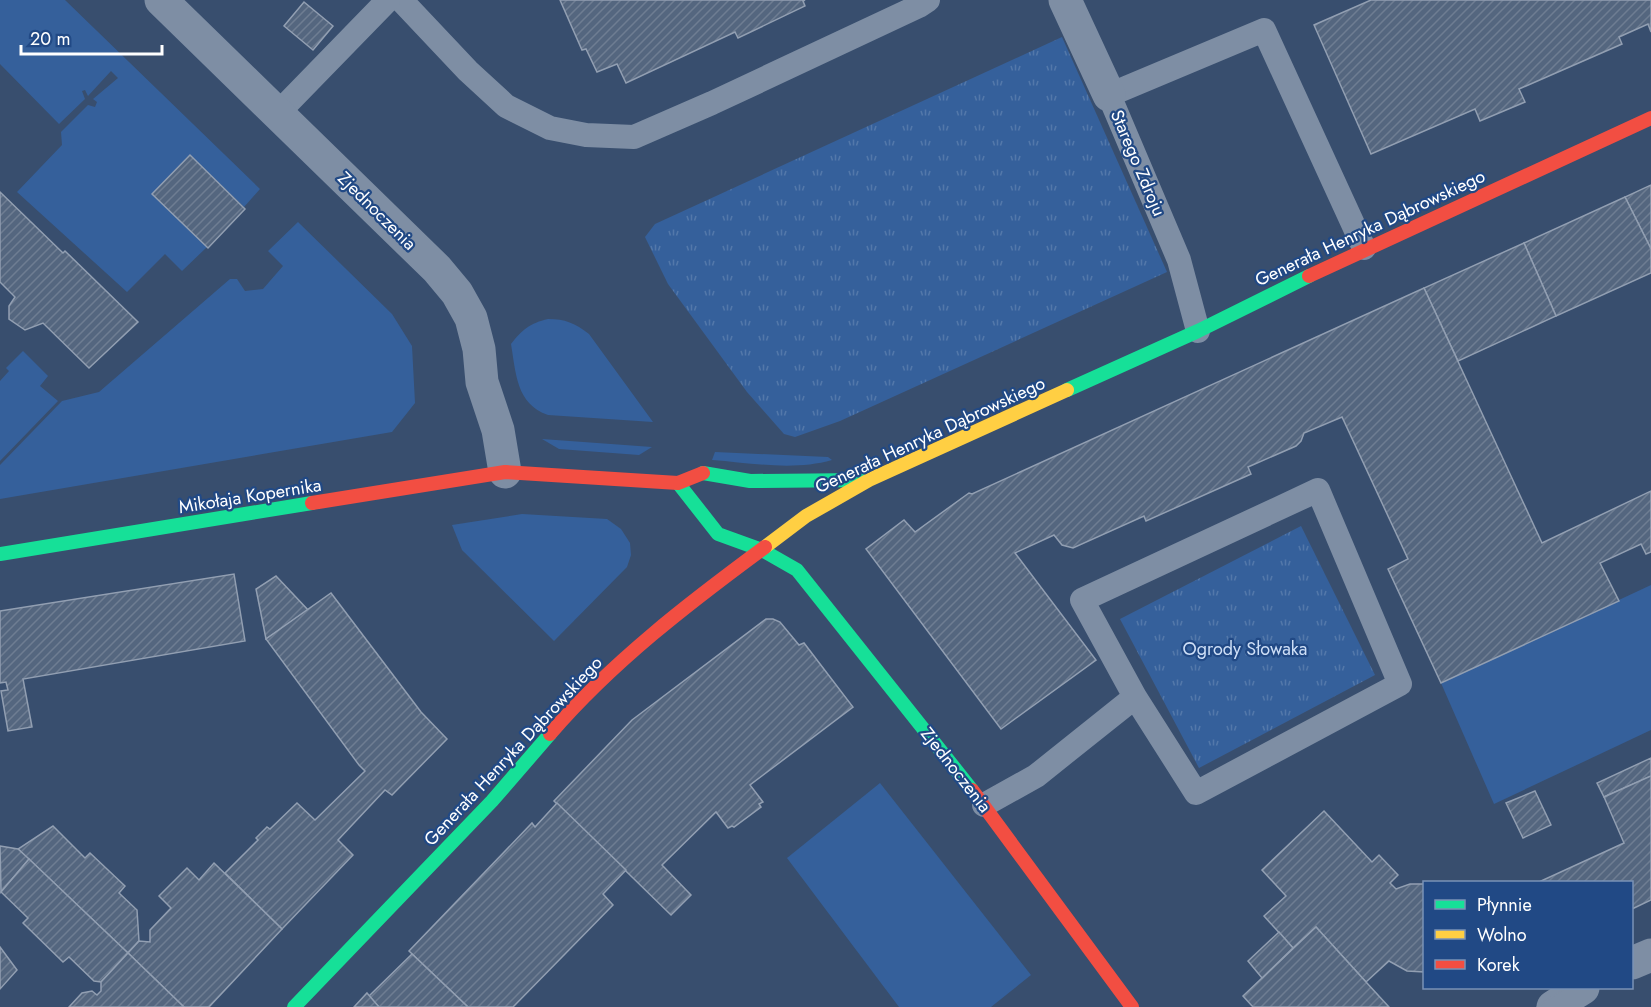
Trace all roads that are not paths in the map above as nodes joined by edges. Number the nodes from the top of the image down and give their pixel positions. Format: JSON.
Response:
{"nodes":[{"id":1,"x":161,"y":0,"type":"edge"},
{"id":2,"x":388,"y":0,"type":"edge"},
{"id":3,"x":401,"y":0,"type":"edge"},
{"id":4,"x":928,"y":0,"type":"edge"},
{"id":5,"x":1065,"y":0,"type":"edge"},
{"id":6,"x":1109,"y":95,"type":"junction"},
{"id":7,"x":278,"y":113,"type":"junction"},
{"id":8,"x":1651,"y":118,"type":"edge"},
{"id":9,"x":1364,"y":248,"type":"junction"},
{"id":10,"x":1198,"y":331,"type":"junction"},
{"id":11,"x":505,"y":472,"type":"junction"},
{"id":12,"x":870,"y":480,"type":"junction"},
{"id":13,"x":678,"y":483,"type":"junction"},
{"id":14,"x":762,"y":550,"type":"junction"},
{"id":15,"x":0,"y":554,"type":"edge"},
{"id":16,"x":1135,"y":697,"type":"junction"},
{"id":17,"x":984,"y":805,"type":"junction"},
{"id":18,"x":1651,"y":954,"type":"edge"},
{"id":19,"x":1633,"y":963,"type":"edge"},
{"id":20,"x":1580,"y":989,"type":"edge"},
{"id":21,"x":294,"y":1007,"type":"edge"},
{"id":22,"x":1132,"y":1007,"type":"edge"},
{"id":23,"x":1553,"y":1007,"type":"edge"}],
"edges":[{"from":1,"to":7,"type":"street","name":"Zjednoczenia"},
{"from":2,"to":7,"type":"lane"},
{"from":3,"to":4,"type":"lane"},
{"from":5,"to":6,"type":"street","name":"Starego Zdroju"},
{"from":6,"to":9,"type":"lane"},
{"from":6,"to":10,"type":"lane","name":"Starego Zdroju"},
{"from":7,"to":11,"type":"street","name":"Zjednoczenia"},
{"from":8,"to":9,"type":"street","name":"Generała Henryka Dąbrowskiego"},
{"from":9,"to":10,"type":"street","name":"Generała Henryka Dąbrowskiego"},
{"from":10,"to":12,"type":"street","name":"Generała Henryka Dąbrowskiego"},
{"from":11,"to":13,"type":"street","name":"Mikołaja Kopernika"},
{"from":11,"to":15,"type":"street","name":"Mikołaja Kopernika"},
{"from":12,"to":13,"type":"street"},
{"from":12,"to":14,"type":"street","name":"Generała Henryka Dąbrowskiego"},
{"from":13,"to":14,"type":"street","name":"Zjednoczenia"},
{"from":14,"to":17,"type":"street","name":"Zjednoczenia"},
{"from":14,"to":21,"type":"street","name":"Generała Henryka Dąbrowskiego"},
{"from":16,"to":16,"type":"lane"},
{"from":16,"to":17,"type":"lane"},
{"from":17,"to":22,"type":"street","name":"Zjednoczenia"},
{"from":18,"to":19,"type":"street"},
{"from":20,"to":23,"type":"street"}]}
